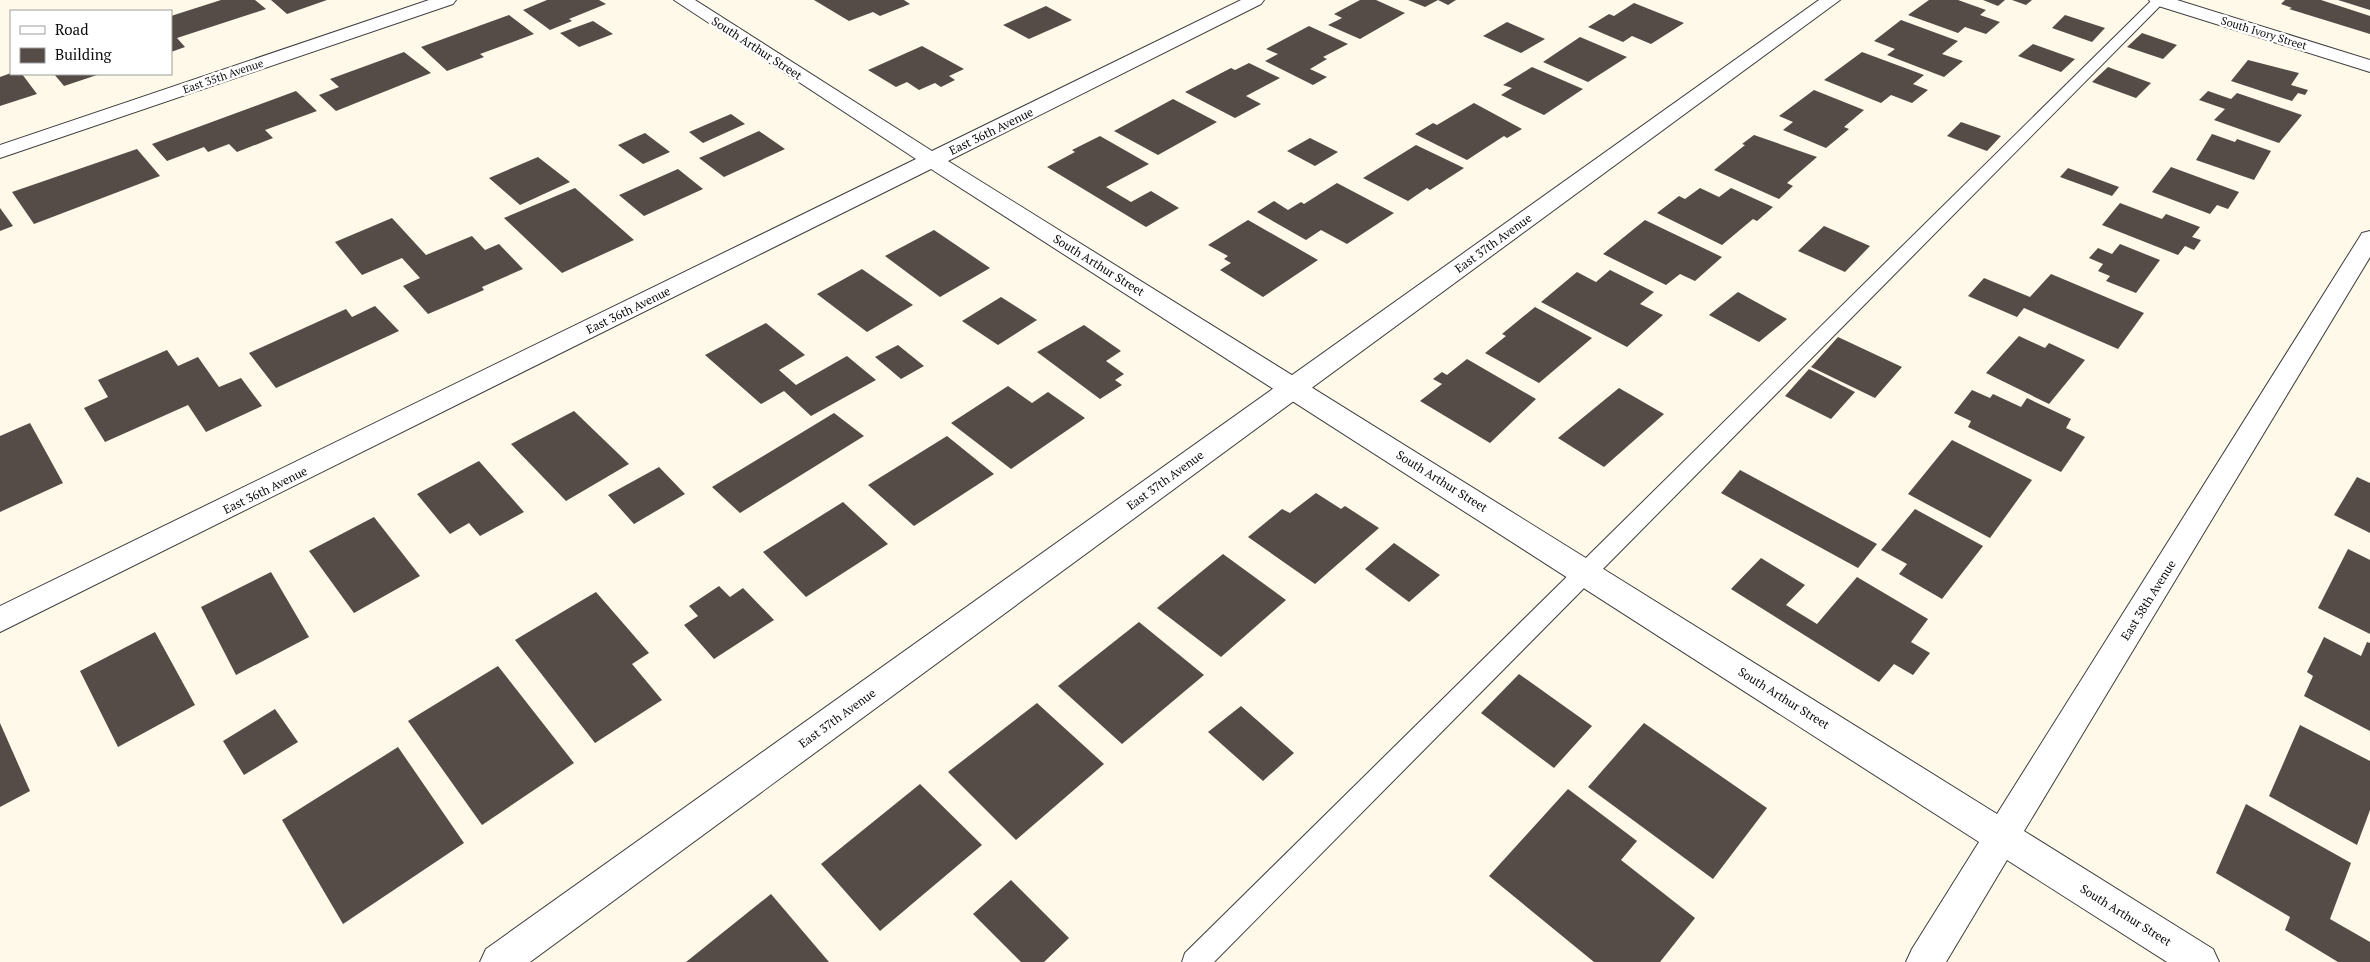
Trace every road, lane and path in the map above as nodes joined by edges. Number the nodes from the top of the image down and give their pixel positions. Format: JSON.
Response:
{"nodes":[{"id":1,"x":447,"y":0,"type":"edge"},
{"id":2,"x":683,"y":0,"type":"edge"},
{"id":3,"x":1255,"y":0,"type":"edge"},
{"id":4,"x":1831,"y":0,"type":"edge"},
{"id":5,"x":2159,"y":0,"type":"edge"},
{"id":6,"x":2370,"y":66,"type":"edge"},
{"id":7,"x":0,"y":152,"type":"edge"},
{"id":8,"x":932,"y":160,"type":"junction"},
{"id":9,"x":2370,"y":238,"type":"edge"},
{"id":10,"x":1293,"y":387,"type":"junction"},
{"id":11,"x":1587,"y":573,"type":"junction"},
{"id":12,"x":0,"y":620,"type":"edge"},
{"id":13,"x":2002,"y":836,"type":"junction"},
{"id":14,"x":500,"y":962,"type":"edge"},
{"id":15,"x":1195,"y":962,"type":"edge"},
{"id":16,"x":1926,"y":962,"type":"edge"},
{"id":17,"x":2200,"y":962,"type":"edge"}],
"edges":[{"from":1,"to":7,"type":"street","name":"East 35th Avenue"},
{"from":2,"to":8,"type":"street","name":"South Arthur Street"},
{"from":3,"to":8,"type":"street","name":"East 36th Avenue"},
{"from":4,"to":10,"type":"street","name":"East 37th Avenue"},
{"from":5,"to":6,"type":"street","name":"South Ivory Street"},
{"from":5,"to":11,"type":"lane"},
{"from":8,"to":10,"type":"street","name":"South Arthur Street"},
{"from":8,"to":12,"type":"street","name":"East 36th Avenue"},
{"from":9,"to":13,"type":"street","name":"East 38th Avenue"},
{"from":10,"to":11,"type":"street","name":"South Arthur Street"},
{"from":10,"to":14,"type":"street","name":"East 37th Avenue"},
{"from":11,"to":13,"type":"street","name":"South Arthur Street"},
{"from":11,"to":15,"type":"lane"},
{"from":13,"to":16,"type":"street","name":"East 38th Avenue"},
{"from":13,"to":17,"type":"street","name":"South Arthur Street"}]}
